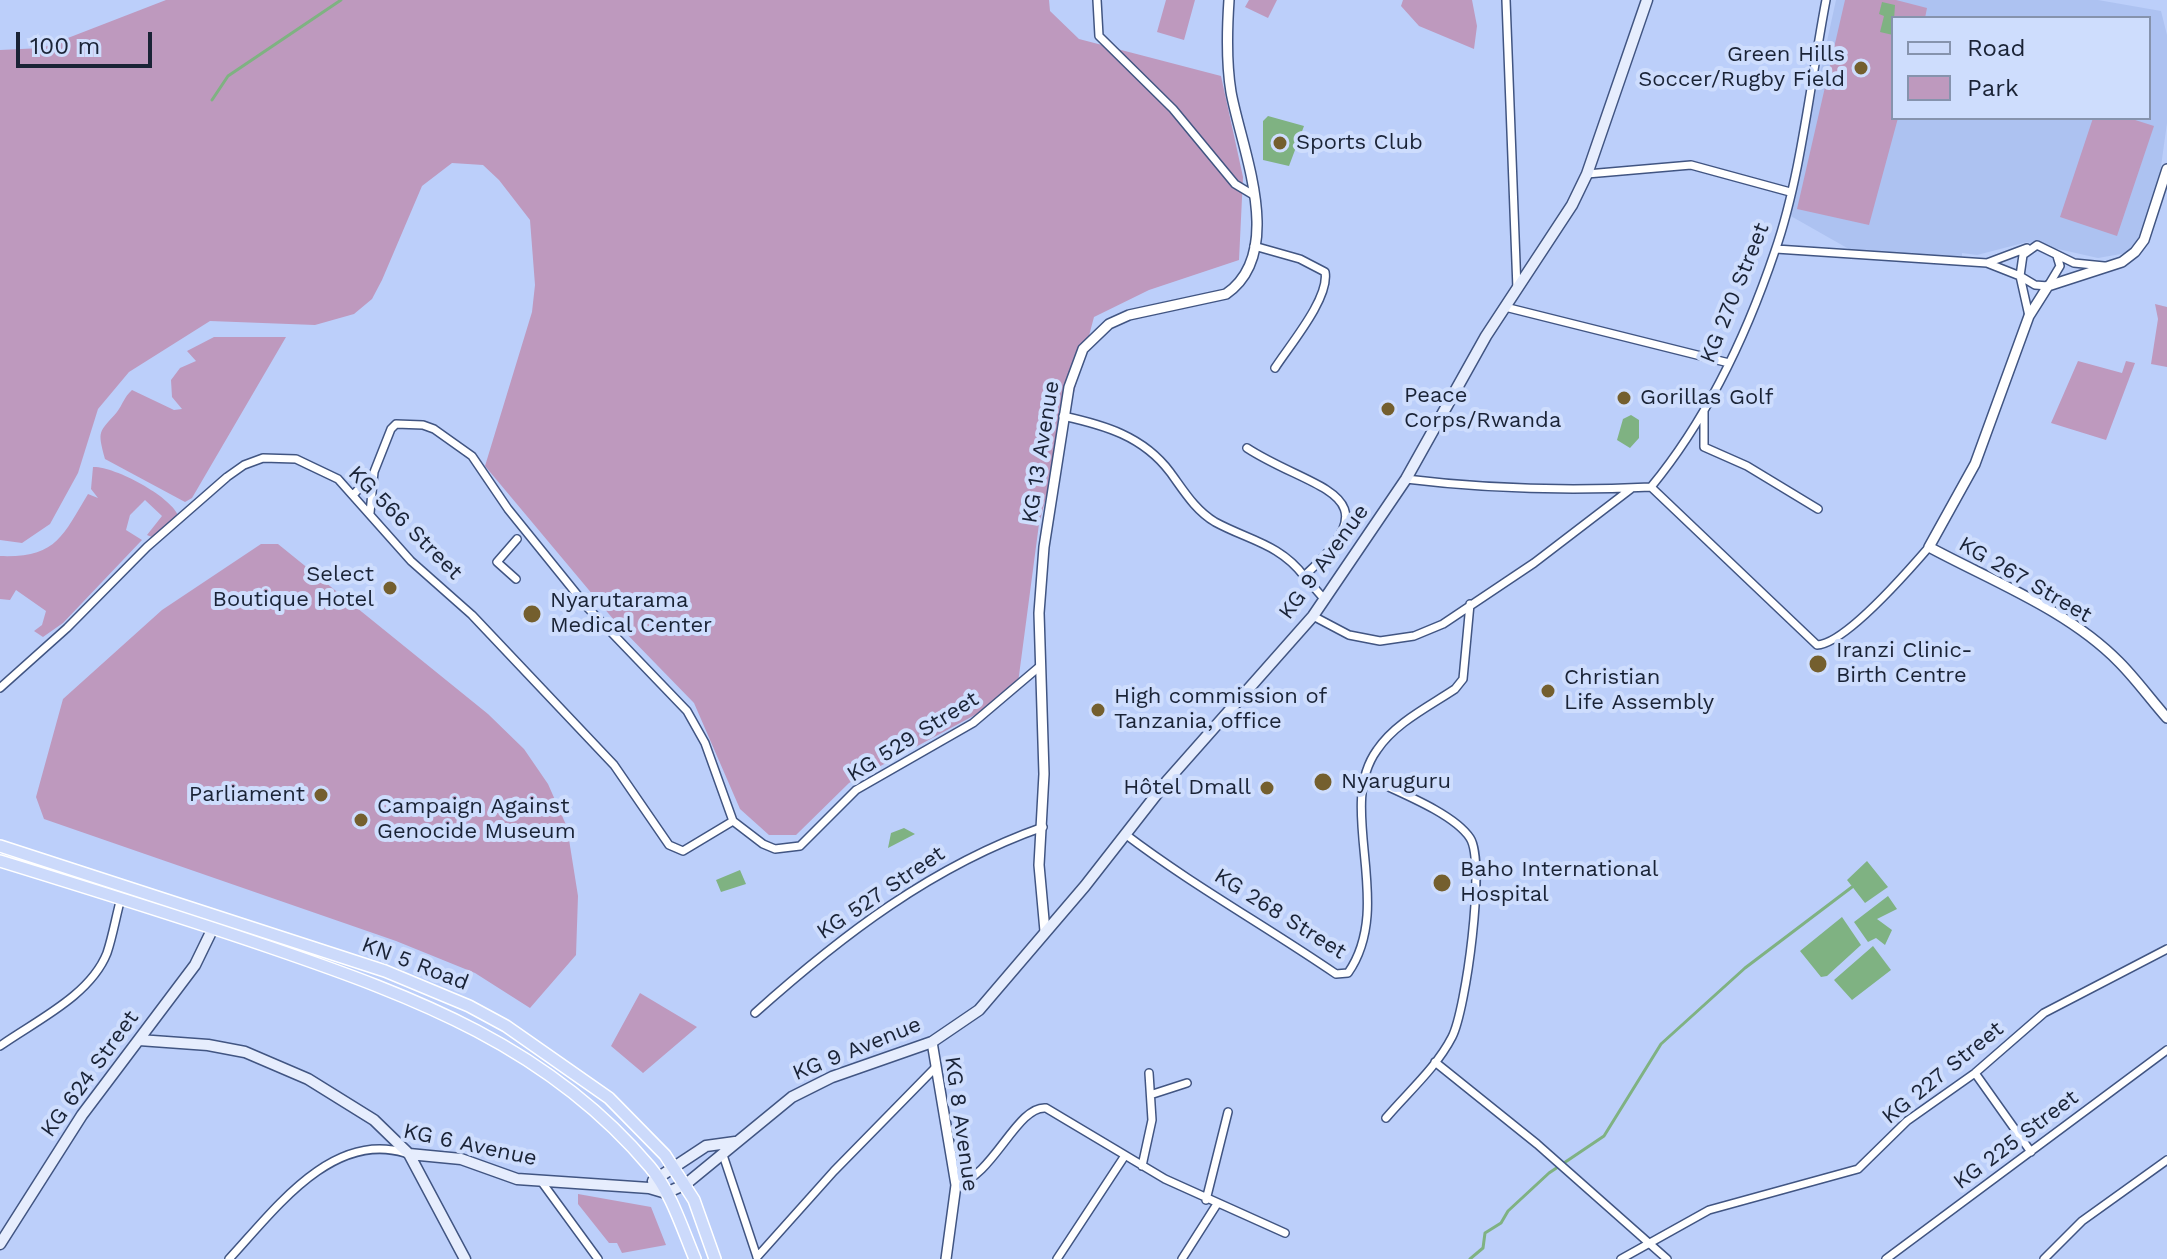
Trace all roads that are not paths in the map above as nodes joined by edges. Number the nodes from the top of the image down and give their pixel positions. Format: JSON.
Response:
{"nodes":[{"id":1,"x":1097,"y":0,"type":"edge"},
{"id":2,"x":1229,"y":0,"type":"edge"},
{"id":3,"x":1506,"y":0,"type":"edge"},
{"id":4,"x":1647,"y":0,"type":"edge"},
{"id":5,"x":1826,"y":0,"type":"edge"},
{"id":6,"x":2167,"y":169,"type":"edge"},
{"id":7,"x":1587,"y":174,"type":"junction"},
{"id":8,"x":1790,"y":192,"type":"junction"},
{"id":9,"x":1255,"y":196,"type":"junction"},
{"id":10,"x":1254,"y":246,"type":"junction"},
{"id":11,"x":2027,"y":248,"type":"junction"},
{"id":12,"x":1776,"y":249,"type":"junction"},
{"id":13,"x":2057,"y":256,"type":"junction"},
{"id":14,"x":1987,"y":263,"type":"junction"},
{"id":15,"x":2110,"y":266,"type":"junction"},
{"id":16,"x":2020,"y":276,"type":"junction"},
{"id":17,"x":2048,"y":286,"type":"junction"},
{"id":18,"x":1517,"y":291,"type":"junction"},
{"id":19,"x":1505,"y":307,"type":"junction"},
{"id":20,"x":2029,"y":316,"type":"junction"},
{"id":21,"x":1729,"y":363,"type":"junction"},
{"id":22,"x":1275,"y":368,"type":"dead end"},
{"id":23,"x":1704,"y":410,"type":"junction"},
{"id":24,"x":1063,"y":416,"type":"junction"},
{"id":25,"x":1247,"y":448,"type":"dead end"},
{"id":26,"x":374,"y":472,"type":"junction"},
{"id":27,"x":1406,"y":479,"type":"junction"},
{"id":28,"x":1651,"y":487,"type":"junction"},
{"id":29,"x":1632,"y":488,"type":"junction"},
{"id":30,"x":354,"y":494,"type":"junction"},
{"id":31,"x":1818,"y":509,"type":"dead end"},
{"id":32,"x":370,"y":513,"type":"junction"},
{"id":33,"x":517,"y":539,"type":"dead end"},
{"id":34,"x":1929,"y":547,"type":"junction"},
{"id":35,"x":1304,"y":576,"type":"junction"},
{"id":36,"x":516,"y":579,"type":"dead end"},
{"id":37,"x":1325,"y":600,"type":"junction"},
{"id":38,"x":1470,"y":604,"type":"junction"},
{"id":39,"x":1313,"y":616,"type":"junction"},
{"id":40,"x":1039,"y":667,"type":"junction"},
{"id":41,"x":0,"y":688,"type":"edge"},
{"id":42,"x":2167,"y":718,"type":"edge"},
{"id":43,"x":1365,"y":776,"type":"junction"},
{"id":44,"x":733,"y":821,"type":"junction"},
{"id":45,"x":1043,"y":827,"type":"junction"},
{"id":46,"x":1125,"y":834,"type":"junction"},
{"id":47,"x":0,"y":846,"type":"edge"},
{"id":48,"x":0,"y":861,"type":"edge"},
{"id":49,"x":121,"y":898,"type":"junction"},
{"id":50,"x":213,"y":928,"type":"junction"},
{"id":51,"x":1045,"y":931,"type":"junction"},
{"id":52,"x":2167,"y":949,"type":"edge"},
{"id":53,"x":755,"y":1013,"type":"dead end"},
{"id":54,"x":139,"y":1040,"type":"junction"},
{"id":55,"x":932,"y":1042,"type":"junction"},
{"id":56,"x":0,"y":1046,"type":"edge"},
{"id":57,"x":2167,"y":1050,"type":"edge"},
{"id":58,"x":1435,"y":1062,"type":"junction"},
{"id":59,"x":935,"y":1068,"type":"junction"},
{"id":60,"x":1149,"y":1073,"type":"dead end"},
{"id":61,"x":1975,"y":1073,"type":"junction"},
{"id":62,"x":1187,"y":1083,"type":"dead end"},
{"id":63,"x":1153,"y":1094,"type":"junction"},
{"id":64,"x":1228,"y":1112,"type":"dead end"},
{"id":65,"x":1386,"y":1118,"type":"dead end"},
{"id":66,"x":735,"y":1142,"type":"junction"},
{"id":67,"x":2031,"y":1152,"type":"junction"},
{"id":68,"x":409,"y":1154,"type":"junction"},
{"id":69,"x":723,"y":1155,"type":"junction"},
{"id":70,"x":1124,"y":1157,"type":"junction"},
{"id":71,"x":2167,"y":1160,"type":"edge"},
{"id":72,"x":1142,"y":1166,"type":"junction"},
{"id":73,"x":673,"y":1167,"type":"junction"},
{"id":74,"x":656,"y":1176,"type":"junction"},
{"id":75,"x":541,"y":1181,"type":"junction"},
{"id":76,"x":686,"y":1184,"type":"junction"},
{"id":77,"x":956,"y":1185,"type":"junction"},
{"id":78,"x":649,"y":1188,"type":"junction"},
{"id":79,"x":666,"y":1193,"type":"junction"},
{"id":80,"x":1206,"y":1200,"type":"junction"},
{"id":81,"x":1217,"y":1204,"type":"junction"},
{"id":82,"x":1285,"y":1233,"type":"dead end"},
{"id":83,"x":1648,"y":1243,"type":"junction"},
{"id":84,"x":0,"y":1244,"type":"edge"},
{"id":85,"x":757,"y":1258,"type":"edge"},
{"id":86,"x":229,"y":1259,"type":"edge"},
{"id":87,"x":465,"y":1259,"type":"edge"},
{"id":88,"x":598,"y":1259,"type":"edge"},
{"id":89,"x":695,"y":1259,"type":"edge"},
{"id":90,"x":715,"y":1259,"type":"edge"},
{"id":91,"x":946,"y":1259,"type":"edge"},
{"id":92,"x":1057,"y":1259,"type":"edge"},
{"id":93,"x":1182,"y":1259,"type":"edge"},
{"id":94,"x":1621,"y":1259,"type":"edge"},
{"id":95,"x":1667,"y":1259,"type":"edge"},
{"id":96,"x":1886,"y":1259,"type":"edge"},
{"id":97,"x":2044,"y":1259,"type":"edge"}],
"edges":[{"from":1,"to":9,"type":"street"},
{"from":2,"to":9,"type":"street","name":"KG 13 Avenue"},
{"from":3,"to":18,"type":"street"},
{"from":4,"to":7,"type":"main road","name":"KG 9 Avenue"},
{"from":5,"to":8,"type":"street","name":"KG 270 Street"},
{"from":6,"to":15,"type":"street"},
{"from":7,"to":8,"type":"street"},
{"from":7,"to":18,"type":"main road","name":"KG 9 Avenue"},
{"from":8,"to":12,"type":"street","name":"KG 270 Street"},
{"from":9,"to":10,"type":"street","name":"KG 13 Avenue"},
{"from":10,"to":22,"type":"street"},
{"from":10,"to":24,"type":"street","name":"KG 13 Avenue"},
{"from":11,"to":13,"type":"street"},
{"from":11,"to":14,"type":"street"},
{"from":11,"to":16,"type":"street"},
{"from":12,"to":14,"type":"street"},
{"from":12,"to":21,"type":"street","name":"KG 270 Street"},
{"from":13,"to":15,"type":"street"},
{"from":13,"to":17,"type":"street"},
{"from":14,"to":16,"type":"street"},
{"from":15,"to":17,"type":"street"},
{"from":16,"to":17,"type":"street"},
{"from":16,"to":20,"type":"street"},
{"from":17,"to":20,"type":"street"},
{"from":18,"to":19,"type":"main road","name":"KG 9 Avenue"},
{"from":19,"to":21,"type":"street"},
{"from":19,"to":27,"type":"main road","name":"KG 9 Avenue"},
{"from":20,"to":34,"type":"street"},
{"from":21,"to":23,"type":"street","name":"KG 270 Street"},
{"from":23,"to":28,"type":"street","name":"KG 270 Street"},
{"from":23,"to":31,"type":"street"},
{"from":24,"to":35,"type":"street"},
{"from":24,"to":40,"type":"street","name":"KG 13 Avenue"},
{"from":25,"to":35,"type":"street"},
{"from":26,"to":30,"type":"street"},
{"from":26,"to":32,"type":"street"},
{"from":26,"to":44,"type":"street"},
{"from":27,"to":29,"type":"street"},
{"from":27,"to":37,"type":"main road","name":"KG 9 Avenue"},
{"from":28,"to":29,"type":"street"},
{"from":28,"to":34,"type":"street"},
{"from":29,"to":38,"type":"street"},
{"from":30,"to":32,"type":"street","name":"KG 566 Street"},
{"from":30,"to":41,"type":"street","name":"KG 566 Street"},
{"from":32,"to":44,"type":"street","name":"KG 566 Street"},
{"from":33,"to":36,"type":"street"},
{"from":34,"to":42,"type":"street","name":"KG 267 Street"},
{"from":35,"to":37,"type":"street"},
{"from":37,"to":39,"type":"main road","name":"KG 9 Avenue"},
{"from":38,"to":39,"type":"street"},
{"from":38,"to":43,"type":"street","name":"KG 268 Street"},
{"from":39,"to":46,"type":"main road","name":"KG 9 Avenue"},
{"from":40,"to":44,"type":"street","name":"KG 529 Street"},
{"from":40,"to":45,"type":"street","name":"KG 13 Avenue"},
{"from":43,"to":46,"type":"street","name":"KG 268 Street"},
{"from":43,"to":58,"type":"street"},
{"from":45,"to":51,"type":"street","name":"KG 13 Avenue"},
{"from":45,"to":53,"type":"street","name":"KG 527 Street"},
{"from":46,"to":51,"type":"main road","name":"KG 9 Avenue"},
{"from":47,"to":73,"type":"main road","name":"KN 5 Road"},
{"from":48,"to":49,"type":"main road","name":"KN 5 Road"},
{"from":49,"to":50,"type":"main road","name":"KN 5 Road"},
{"from":49,"to":56,"type":"street"},
{"from":50,"to":54,"type":"main road","name":"KG 624 Street"},
{"from":50,"to":74,"type":"main road","name":"KN 5 Road"},
{"from":51,"to":55,"type":"main road","name":"KG 9 Avenue"},
{"from":52,"to":61,"type":"street","name":"KG 227 Street"},
{"from":54,"to":68,"type":"main road"},
{"from":54,"to":84,"type":"main road","name":"KG 624 Street"},
{"from":55,"to":59,"type":"street","name":"KG 8 Avenue"},
{"from":55,"to":66,"type":"main road","name":"KG 9 Avenue"},
{"from":57,"to":67,"type":"street","name":"KG 225 Street"},
{"from":58,"to":65,"type":"street"},
{"from":58,"to":83,"type":"street"},
{"from":59,"to":77,"type":"street","name":"KG 8 Avenue"},
{"from":59,"to":85,"type":"street"},
{"from":60,"to":63,"type":"street"},
{"from":61,"to":67,"type":"street"},
{"from":61,"to":83,"type":"street","name":"KG 227 Street"},
{"from":62,"to":63,"type":"street"},
{"from":63,"to":72,"type":"street"},
{"from":64,"to":80,"type":"street"},
{"from":66,"to":69,"type":"main road","name":"KG 9 Avenue"},
{"from":66,"to":73,"type":"main road","name":"KG 9 Avenue"},
{"from":67,"to":96,"type":"street","name":"KG 225 Street"},
{"from":68,"to":75,"type":"main road","name":"KG 6 Avenue"},
{"from":68,"to":86,"type":"street","name":"KG 6 Avenue"},
{"from":68,"to":87,"type":"main road"},
{"from":69,"to":76,"type":"main road","name":"KG 9 Avenue"},
{"from":69,"to":85,"type":"street"},
{"from":70,"to":72,"type":"street"},
{"from":70,"to":77,"type":"street"},
{"from":70,"to":92,"type":"street"},
{"from":71,"to":97,"type":"street"},
{"from":72,"to":80,"type":"street"},
{"from":73,"to":74,"type":"main road","name":"KG 9 Avenue"},
{"from":73,"to":76,"type":"main road","name":"KN 5 Road"},
{"from":74,"to":78,"type":"main road"},
{"from":74,"to":79,"type":"main road","name":"KN 5 Road"},
{"from":75,"to":78,"type":"main road","name":"KG 6 Avenue"},
{"from":75,"to":88,"type":"street"},
{"from":76,"to":79,"type":"main road","name":"KG 9 Avenue"},
{"from":76,"to":90,"type":"main road","name":"KN 5 Road"},
{"from":77,"to":91,"type":"street","name":"KG 8 Avenue"},
{"from":78,"to":79,"type":"main road","name":"KG 6 Avenue"},
{"from":79,"to":89,"type":"main road","name":"KN 5 Road"},
{"from":80,"to":81,"type":"street"},
{"from":81,"to":82,"type":"street"},
{"from":81,"to":93,"type":"street"},
{"from":83,"to":94,"type":"street","name":"KG 227 Street"},
{"from":83,"to":95,"type":"street"}]}
